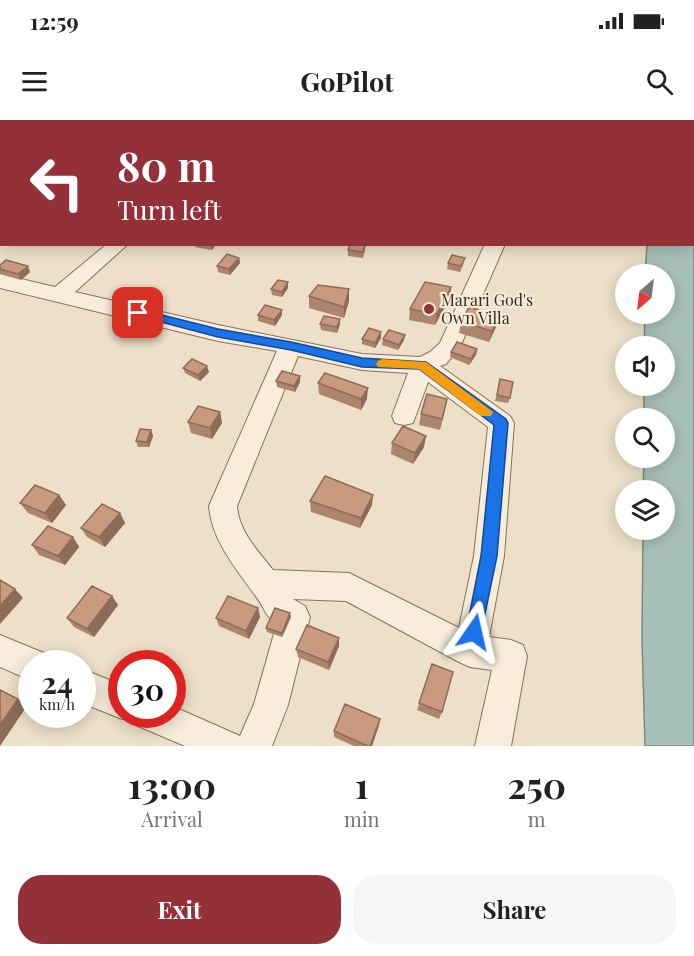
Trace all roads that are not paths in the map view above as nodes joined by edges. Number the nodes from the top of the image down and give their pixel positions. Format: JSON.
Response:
{"nodes":[{"id":1,"x":306,"y":120,"type":"edge"},
{"id":2,"x":325,"y":120,"type":"edge"},
{"id":3,"x":117,"y":246,"type":"edge"},
{"id":4,"x":494,"y":246,"type":"edge"},
{"id":5,"x":0,"y":281,"type":"edge"},
{"id":6,"x":60,"y":294,"type":"junction"},
{"id":7,"x":291,"y":346,"type":"junction"},
{"id":8,"x":422,"y":365,"type":"junction"},
{"id":9,"x":404,"y":416,"type":"dead end"},
{"id":10,"x":265,"y":584,"type":"junction"},
{"id":11,"x":0,"y":651,"type":"edge"},
{"id":12,"x":470,"y":651,"type":"junction"},
{"id":13,"x":18,"y":659,"type":"edge"},
{"id":14,"x":184,"y":728,"type":"edge"},
{"id":15,"x":227,"y":746,"type":"edge"},
{"id":16,"x":254,"y":746,"type":"edge"},
{"id":17,"x":494,"y":746,"type":"edge"}],
"edges":[{"from":1,"to":2,"type":"street"},
{"from":3,"to":6,"type":"street"},
{"from":4,"to":8,"type":"street"},
{"from":5,"to":6,"type":"street"},
{"from":6,"to":7,"type":"street"},
{"from":7,"to":8,"type":"street"},
{"from":7,"to":10,"type":"street"},
{"from":8,"to":9,"type":"street"},
{"from":8,"to":12,"type":"street"},
{"from":10,"to":12,"type":"street"},
{"from":10,"to":16,"type":"street"},
{"from":11,"to":13,"type":"street"},
{"from":12,"to":17,"type":"street"},
{"from":14,"to":15,"type":"street"}]}
